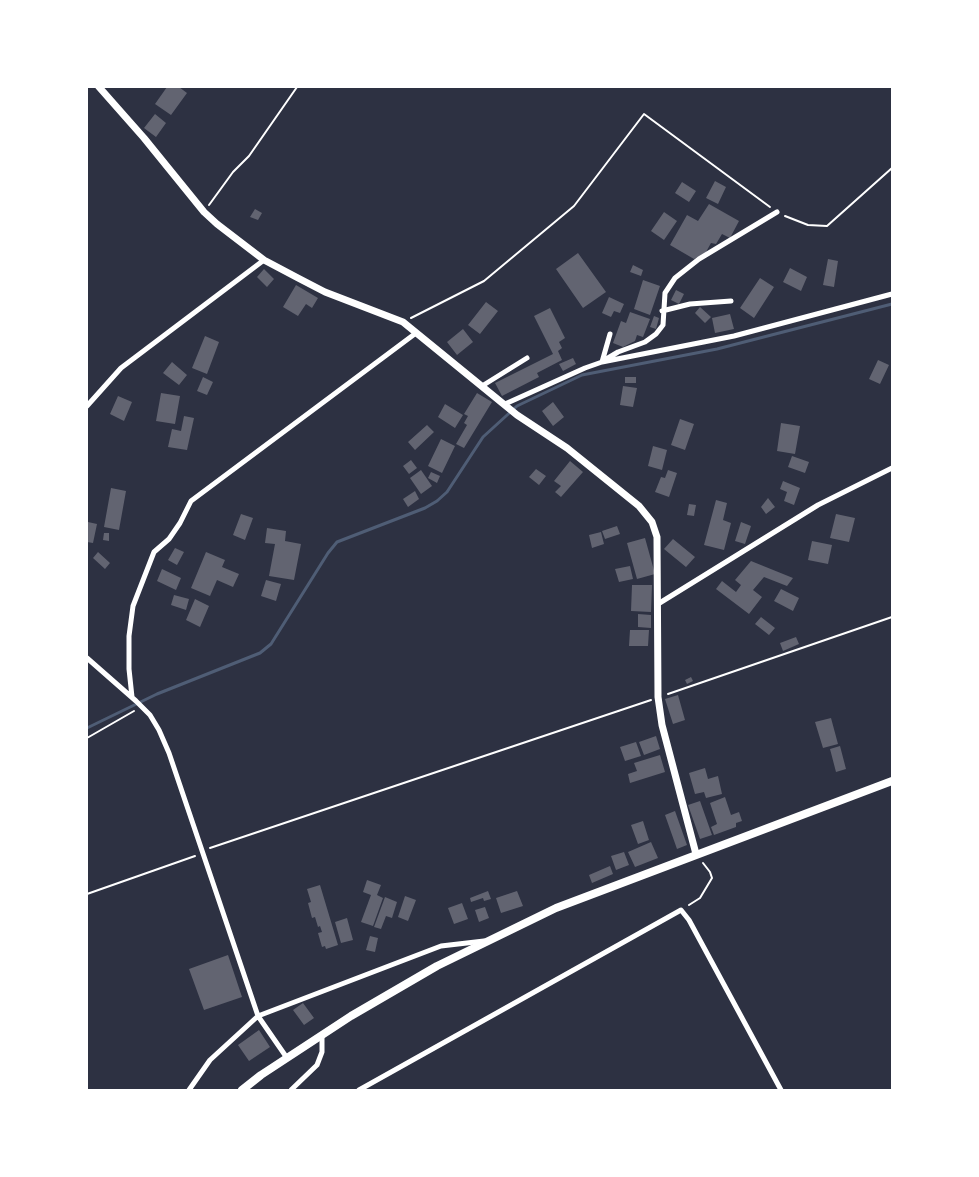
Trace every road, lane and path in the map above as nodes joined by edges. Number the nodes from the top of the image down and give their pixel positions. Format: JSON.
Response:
{"nodes":[{"id":1,"x":99,"y":87,"type":"edge"},
{"id":2,"x":297,"y":87,"type":"edge"},
{"id":3,"x":892,"y":168,"type":"edge"},
{"id":4,"x":777,"y":212,"type":"junction"},
{"id":5,"x":204,"y":213,"type":"junction"},
{"id":6,"x":264,"y":260,"type":"junction"},
{"id":7,"x":892,"y":294,"type":"edge"},
{"id":8,"x":731,"y":301,"type":"dead end"},
{"id":9,"x":662,"y":311,"type":"junction"},
{"id":10,"x":403,"y":322,"type":"junction"},
{"id":11,"x":416,"y":333,"type":"junction"},
{"id":12,"x":610,"y":334,"type":"dead end"},
{"id":13,"x":527,"y":358,"type":"dead end"},
{"id":14,"x":602,"y":362,"type":"junction"},
{"id":15,"x":482,"y":386,"type":"junction"},
{"id":16,"x":87,"y":406,"type":"edge"},
{"id":17,"x":506,"y":406,"type":"junction"},
{"id":18,"x":892,"y":468,"type":"edge"},
{"id":19,"x":658,"y":604,"type":"junction"},
{"id":20,"x":892,"y":617,"type":"edge"},
{"id":21,"x":87,"y":658,"type":"edge"},
{"id":22,"x":658,"y":697,"type":"junction"},
{"id":23,"x":137,"y":702,"type":"junction"},
{"id":24,"x":87,"y":738,"type":"edge"},
{"id":25,"x":892,"y":781,"type":"edge"},
{"id":26,"x":201,"y":852,"type":"junction"},
{"id":27,"x":696,"y":854,"type":"junction"},
{"id":28,"x":87,"y":894,"type":"edge"},
{"id":29,"x":681,"y":910,"type":"junction"},
{"id":30,"x":489,"y":941,"type":"junction"},
{"id":31,"x":258,"y":1016,"type":"junction"},
{"id":32,"x":322,"y":1035,"type":"junction"},
{"id":33,"x":287,"y":1058,"type":"junction"},
{"id":34,"x":189,"y":1090,"type":"edge"},
{"id":35,"x":242,"y":1090,"type":"edge"},
{"id":36,"x":291,"y":1090,"type":"edge"},
{"id":37,"x":359,"y":1090,"type":"edge"},
{"id":38,"x":781,"y":1090,"type":"edge"}],
"edges":[{"from":1,"to":5,"type":"main road"},
{"from":2,"to":5,"type":"path"},
{"from":3,"to":4,"type":"path"},
{"from":4,"to":9,"type":"street"},
{"from":4,"to":10,"type":"path"},
{"from":5,"to":6,"type":"main road"},
{"from":6,"to":10,"type":"main road"},
{"from":6,"to":16,"type":"street"},
{"from":7,"to":14,"type":"street"},
{"from":8,"to":9,"type":"street"},
{"from":9,"to":14,"type":"street"},
{"from":10,"to":11,"type":"main road"},
{"from":11,"to":15,"type":"main road"},
{"from":11,"to":23,"type":"street"},
{"from":12,"to":14,"type":"street"},
{"from":13,"to":15,"type":"street"},
{"from":14,"to":17,"type":"street"},
{"from":15,"to":17,"type":"main road"},
{"from":17,"to":19,"type":"main road"},
{"from":18,"to":19,"type":"street"},
{"from":19,"to":22,"type":"main road"},
{"from":20,"to":22,"type":"path"},
{"from":21,"to":23,"type":"street"},
{"from":22,"to":26,"type":"path"},
{"from":22,"to":27,"type":"main road"},
{"from":23,"to":24,"type":"path"},
{"from":23,"to":26,"type":"street"},
{"from":25,"to":27,"type":"highway"},
{"from":26,"to":28,"type":"path"},
{"from":26,"to":31,"type":"street"},
{"from":27,"to":29,"type":"path"},
{"from":27,"to":30,"type":"highway"},
{"from":29,"to":37,"type":"street"},
{"from":29,"to":38,"type":"street"},
{"from":30,"to":31,"type":"street"},
{"from":30,"to":32,"type":"highway"},
{"from":31,"to":33,"type":"street"},
{"from":31,"to":34,"type":"street"},
{"from":32,"to":33,"type":"highway"},
{"from":32,"to":36,"type":"street"},
{"from":33,"to":35,"type":"highway"}]}
